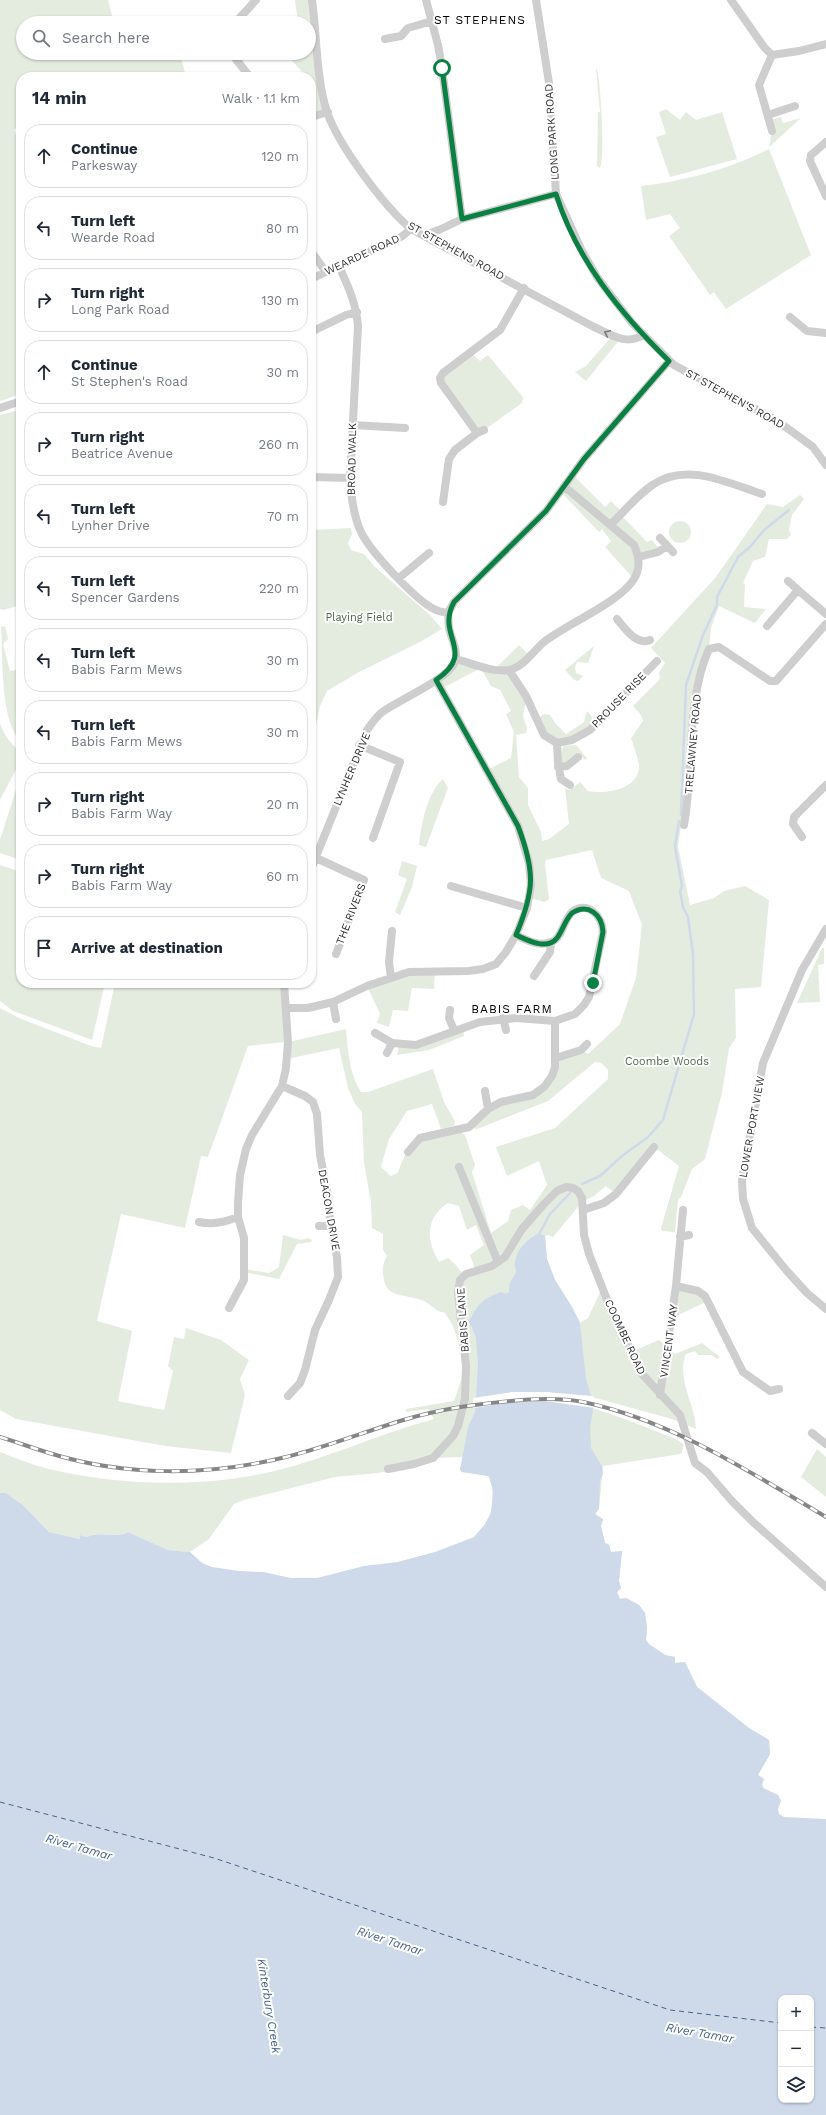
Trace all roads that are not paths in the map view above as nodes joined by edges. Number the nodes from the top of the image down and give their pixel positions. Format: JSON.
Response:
{"nodes":[{"id":1,"x":256,"y":0,"type":"edge"},
{"id":2,"x":312,"y":0,"type":"edge"},
{"id":3,"x":426,"y":0,"type":"edge"},
{"id":4,"x":536,"y":0,"type":"edge"},
{"id":5,"x":731,"y":0,"type":"edge"},
{"id":6,"x":241,"y":16,"type":"edge"},
{"id":7,"x":314,"y":16,"type":"edge"},
{"id":8,"x":432,"y":21,"type":"junction"},
{"id":9,"x":316,"y":36,"type":"edge"},
{"id":10,"x":385,"y":39,"type":"dead end"},
{"id":11,"x":826,"y":44,"type":"edge"},
{"id":12,"x":772,"y":55,"type":"junction"},
{"id":13,"x":237,"y":60,"type":"edge"},
{"id":14,"x":246,"y":72,"type":"edge"},
{"id":15,"x":795,"y":106,"type":"dead end"},
{"id":16,"x":328,"y":112,"type":"junction"},
{"id":17,"x":768,"y":115,"type":"junction"},
{"id":18,"x":316,"y":116,"type":"edge"},
{"id":19,"x":772,"y":131,"type":"dead end"},
{"id":20,"x":826,"y":142,"type":"edge"},
{"id":21,"x":556,"y":194,"type":"junction"},
{"id":22,"x":826,"y":196,"type":"edge"},
{"id":23,"x":462,"y":219,"type":"junction"},
{"id":24,"x":411,"y":228,"type":"junction"},
{"id":25,"x":424,"y":234,"type":"junction"},
{"id":26,"x":316,"y":258,"type":"edge"},
{"id":27,"x":339,"y":266,"type":"junction"},
{"id":28,"x":326,"y":272,"type":"junction"},
{"id":29,"x":316,"y":277,"type":"edge"},
{"id":30,"x":524,"y":288,"type":"junction"},
{"id":31,"x":357,"y":312,"type":"junction"},
{"id":32,"x":790,"y":317,"type":"dead end"},
{"id":33,"x":316,"y":330,"type":"edge"},
{"id":34,"x":826,"y":333,"type":"edge"},
{"id":35,"x":643,"y":335,"type":"junction"},
{"id":36,"x":669,"y":361,"type":"junction"},
{"id":37,"x":16,"y":403,"type":"edge"},
{"id":38,"x":0,"y":408,"type":"edge"},
{"id":39,"x":352,"y":425,"type":"junction"},
{"id":40,"x":405,"y":428,"type":"dead end"},
{"id":41,"x":826,"y":464,"type":"edge"},
{"id":42,"x":316,"y":477,"type":"edge"},
{"id":43,"x":350,"y":478,"type":"junction"},
{"id":44,"x":565,"y":487,"type":"junction"},
{"id":45,"x":762,"y":494,"type":"dead end"},
{"id":46,"x":443,"y":502,"type":"dead end"},
{"id":47,"x":612,"y":524,"type":"junction"},
{"id":48,"x":660,"y":538,"type":"dead end"},
{"id":49,"x":429,"y":553,"type":"dead end"},
{"id":50,"x":639,"y":557,"type":"junction"},
{"id":51,"x":399,"y":578,"type":"junction"},
{"id":52,"x":788,"y":581,"type":"dead end"},
{"id":53,"x":798,"y":590,"type":"junction"},
{"id":54,"x":448,"y":613,"type":"junction"},
{"id":55,"x":826,"y":614,"type":"edge"},
{"id":56,"x":617,"y":620,"type":"dead end"},
{"id":57,"x":826,"y":624,"type":"edge"},
{"id":58,"x":767,"y":626,"type":"dead end"},
{"id":59,"x":650,"y":640,"type":"dead end"},
{"id":60,"x":456,"y":659,"type":"junction"},
{"id":61,"x":657,"y":661,"type":"dead end"},
{"id":62,"x":509,"y":670,"type":"junction"},
{"id":63,"x":436,"y":680,"type":"junction"},
{"id":64,"x":557,"y":743,"type":"junction"},
{"id":65,"x":359,"y":745,"type":"junction"},
{"id":66,"x":578,"y":757,"type":"dead end"},
{"id":67,"x":558,"y":766,"type":"junction"},
{"id":68,"x":570,"y":785,"type":"dead end"},
{"id":69,"x":826,"y":785,"type":"edge"},
{"id":70,"x":683,"y":820,"type":"dead end"},
{"id":71,"x":802,"y":837,"type":"dead end"},
{"id":72,"x":372,"y":838,"type":"dead end"},
{"id":73,"x":316,"y":858,"type":"joint"},
{"id":74,"x":451,"y":886,"type":"dead end"},
{"id":75,"x":527,"y":908,"type":"junction"},
{"id":76,"x":826,"y":928,"type":"edge"},
{"id":77,"x":392,"y":931,"type":"dead end"},
{"id":78,"x":516,"y":935,"type":"junction"},
{"id":79,"x":551,"y":942,"type":"junction"},
{"id":80,"x":336,"y":954,"type":"dead end"},
{"id":81,"x":534,"y":976,"type":"dead end"},
{"id":82,"x":391,"y":978,"type":"junction"},
{"id":83,"x":284,"y":988,"type":"edge"},
{"id":84,"x":332,"y":1002,"type":"junction"},
{"id":85,"x":286,"y":1008,"type":"junction"},
{"id":86,"x":450,"y":1010,"type":"dead end"},
{"id":87,"x":503,"y":1018,"type":"junction"},
{"id":88,"x":336,"y":1019,"type":"dead end"},
{"id":89,"x":555,"y":1021,"type":"junction"},
{"id":90,"x":454,"y":1030,"type":"junction"},
{"id":91,"x":506,"y":1030,"type":"dead end"},
{"id":92,"x":375,"y":1033,"type":"dead end"},
{"id":93,"x":392,"y":1043,"type":"junction"},
{"id":94,"x":587,"y":1044,"type":"dead end"},
{"id":95,"x":387,"y":1053,"type":"dead end"},
{"id":96,"x":556,"y":1058,"type":"junction"},
{"id":97,"x":282,"y":1086,"type":"junction"},
{"id":98,"x":485,"y":1091,"type":"dead end"},
{"id":99,"x":488,"y":1109,"type":"junction"},
{"id":100,"x":654,"y":1147,"type":"dead end"},
{"id":101,"x":408,"y":1152,"type":"dead end"},
{"id":102,"x":459,"y":1167,"type":"dead end"},
{"id":103,"x":582,"y":1210,"type":"junction"},
{"id":104,"x":683,"y":1210,"type":"dead end"},
{"id":105,"x":238,"y":1217,"type":"junction"},
{"id":106,"x":199,"y":1222,"type":"dead end"},
{"id":107,"x":330,"y":1223,"type":"junction"},
{"id":108,"x":319,"y":1226,"type":"dead end"},
{"id":109,"x":689,"y":1235,"type":"dead end"},
{"id":110,"x":680,"y":1237,"type":"junction"},
{"id":111,"x":498,"y":1262,"type":"junction"},
{"id":112,"x":676,"y":1286,"type":"junction"},
{"id":113,"x":229,"y":1308,"type":"dead end"},
{"id":114,"x":826,"y":1309,"type":"edge"},
{"id":115,"x":779,"y":1389,"type":"dead end"},
{"id":116,"x":660,"y":1395,"type":"junction"},
{"id":117,"x":288,"y":1396,"type":"dead end"},
{"id":118,"x":812,"y":1433,"type":"dead end"},
{"id":119,"x":826,"y":1444,"type":"edge"},
{"id":120,"x":388,"y":1469,"type":"dead end"},
{"id":121,"x":826,"y":1587,"type":"edge"}],
"edges":[{"from":1,"to":6,"type":"street"},
{"from":2,"to":7,"type":"street","name":"ST STEPHENS ROAD"},
{"from":3,"to":8,"type":"street"},
{"from":4,"to":21,"type":"street","name":"LONG PARK ROAD"},
{"from":5,"to":12,"type":"street"},
{"from":8,"to":10,"type":"street"},
{"from":8,"to":23,"type":"street"},
{"from":9,"to":16,"type":"street","name":"ST STEPHENS ROAD"},
{"from":11,"to":12,"type":"street"},
{"from":12,"to":17,"type":"street"},
{"from":13,"to":14,"type":"street"},
{"from":15,"to":17,"type":"street"},
{"from":16,"to":18,"type":"street"},
{"from":16,"to":24,"type":"street","name":"ST STEPHENS ROAD"},
{"from":17,"to":19,"type":"street"},
{"from":20,"to":22,"type":"street"},
{"from":21,"to":23,"type":"street"},
{"from":21,"to":35,"type":"street","name":"LONG PARK ROAD"},
{"from":23,"to":25,"type":"street"},
{"from":24,"to":25,"type":"street","name":"ST STEPHENS ROAD"},
{"from":24,"to":27,"type":"street","name":"WEARDE ROAD"},
{"from":25,"to":30,"type":"street","name":"ST STEPHENS ROAD"},
{"from":26,"to":28,"type":"street"},
{"from":27,"to":28,"type":"street","name":"WEARDE ROAD"},
{"from":27,"to":31,"type":"street","name":"BROAD WALK"},
{"from":28,"to":29,"type":"street","name":"WEARDE ROAD"},
{"from":35,"to":30,"type":"street","name":"ST STEPHENS ROAD","one_way":true},
{"from":30,"to":46,"type":"street"},
{"from":31,"to":33,"type":"street"},
{"from":31,"to":39,"type":"street","name":"BROAD WALK"},
{"from":32,"to":34,"type":"street"},
{"from":35,"to":36,"type":"street","name":"ST STEPHEN'S ROAD"},
{"from":36,"to":41,"type":"street","name":"ST STEPHEN'S ROAD"},
{"from":36,"to":44,"type":"street"},
{"from":37,"to":38,"type":"street"},
{"from":39,"to":40,"type":"street"},
{"from":39,"to":43,"type":"street","name":"BROAD WALK"},
{"from":42,"to":43,"type":"street"},
{"from":43,"to":51,"type":"street","name":"BROAD WALK"},
{"from":44,"to":47,"type":"street"},
{"from":44,"to":54,"type":"street"},
{"from":45,"to":47,"type":"street"},
{"from":47,"to":50,"type":"street"},
{"from":48,"to":50,"type":"street"},
{"from":49,"to":51,"type":"street"},
{"from":50,"to":62,"type":"street"},
{"from":51,"to":54,"type":"street","name":"BROAD WALK"},
{"from":52,"to":53,"type":"street"},
{"from":53,"to":55,"type":"street"},
{"from":53,"to":58,"type":"street"},
{"from":54,"to":60,"type":"street"},
{"from":56,"to":59,"type":"street"},
{"from":57,"to":70,"type":"street","name":"TRELAWNEY ROAD"},
{"from":60,"to":62,"type":"street"},
{"from":60,"to":63,"type":"street","name":"LYNHER DRIVE"},
{"from":61,"to":64,"type":"street","name":"PROUSE RISE"},
{"from":62,"to":64,"type":"street"},
{"from":63,"to":65,"type":"street","name":"LYNHER DRIVE"},
{"from":63,"to":75,"type":"street"},
{"from":64,"to":67,"type":"street"},
{"from":65,"to":72,"type":"street"},
{"from":65,"to":73,"type":"street","name":"LYNHER DRIVE"},
{"from":66,"to":67,"type":"street"},
{"from":67,"to":68,"type":"street"},
{"from":69,"to":71,"type":"street"},
{"from":73,"to":80,"type":"street","name":"THE RIVERS"},
{"from":74,"to":75,"type":"street"},
{"from":75,"to":78,"type":"street"},
{"from":76,"to":114,"type":"street","name":"LOWER PORT VIEW"},
{"from":77,"to":82,"type":"street"},
{"from":78,"to":79,"type":"street"},
{"from":78,"to":82,"type":"street"},
{"from":79,"to":81,"type":"street"},
{"from":79,"to":89,"type":"street"},
{"from":82,"to":84,"type":"street"},
{"from":83,"to":85,"type":"street"},
{"from":84,"to":85,"type":"street"},
{"from":84,"to":88,"type":"street"},
{"from":85,"to":97,"type":"street"},
{"from":86,"to":90,"type":"street"},
{"from":87,"to":89,"type":"street"},
{"from":87,"to":90,"type":"street"},
{"from":87,"to":91,"type":"street"},
{"from":89,"to":96,"type":"street"},
{"from":90,"to":93,"type":"street"},
{"from":92,"to":93,"type":"street"},
{"from":93,"to":95,"type":"street"},
{"from":94,"to":96,"type":"street"},
{"from":96,"to":99,"type":"street"},
{"from":97,"to":105,"type":"street"},
{"from":97,"to":107,"type":"street","name":"DEACON DRIVE"},
{"from":98,"to":99,"type":"street"},
{"from":99,"to":101,"type":"street"},
{"from":100,"to":103,"type":"street"},
{"from":102,"to":111,"type":"street"},
{"from":103,"to":111,"type":"street","name":"BABIS LANE"},
{"from":103,"to":116,"type":"street","name":"COOMBE ROAD"},
{"from":104,"to":110,"type":"street","name":"VINCENT WAY"},
{"from":105,"to":106,"type":"street"},
{"from":105,"to":113,"type":"street"},
{"from":107,"to":108,"type":"street"},
{"from":107,"to":117,"type":"street","name":"DEACON DRIVE"},
{"from":109,"to":110,"type":"street"},
{"from":110,"to":112,"type":"street","name":"VINCENT WAY"},
{"from":111,"to":120,"type":"street","name":"BABIS LANE"},
{"from":112,"to":115,"type":"street"},
{"from":112,"to":116,"type":"street","name":"VINCENT WAY"},
{"from":116,"to":121,"type":"street","name":"COOMBE ROAD"},
{"from":118,"to":119,"type":"street"}]}
